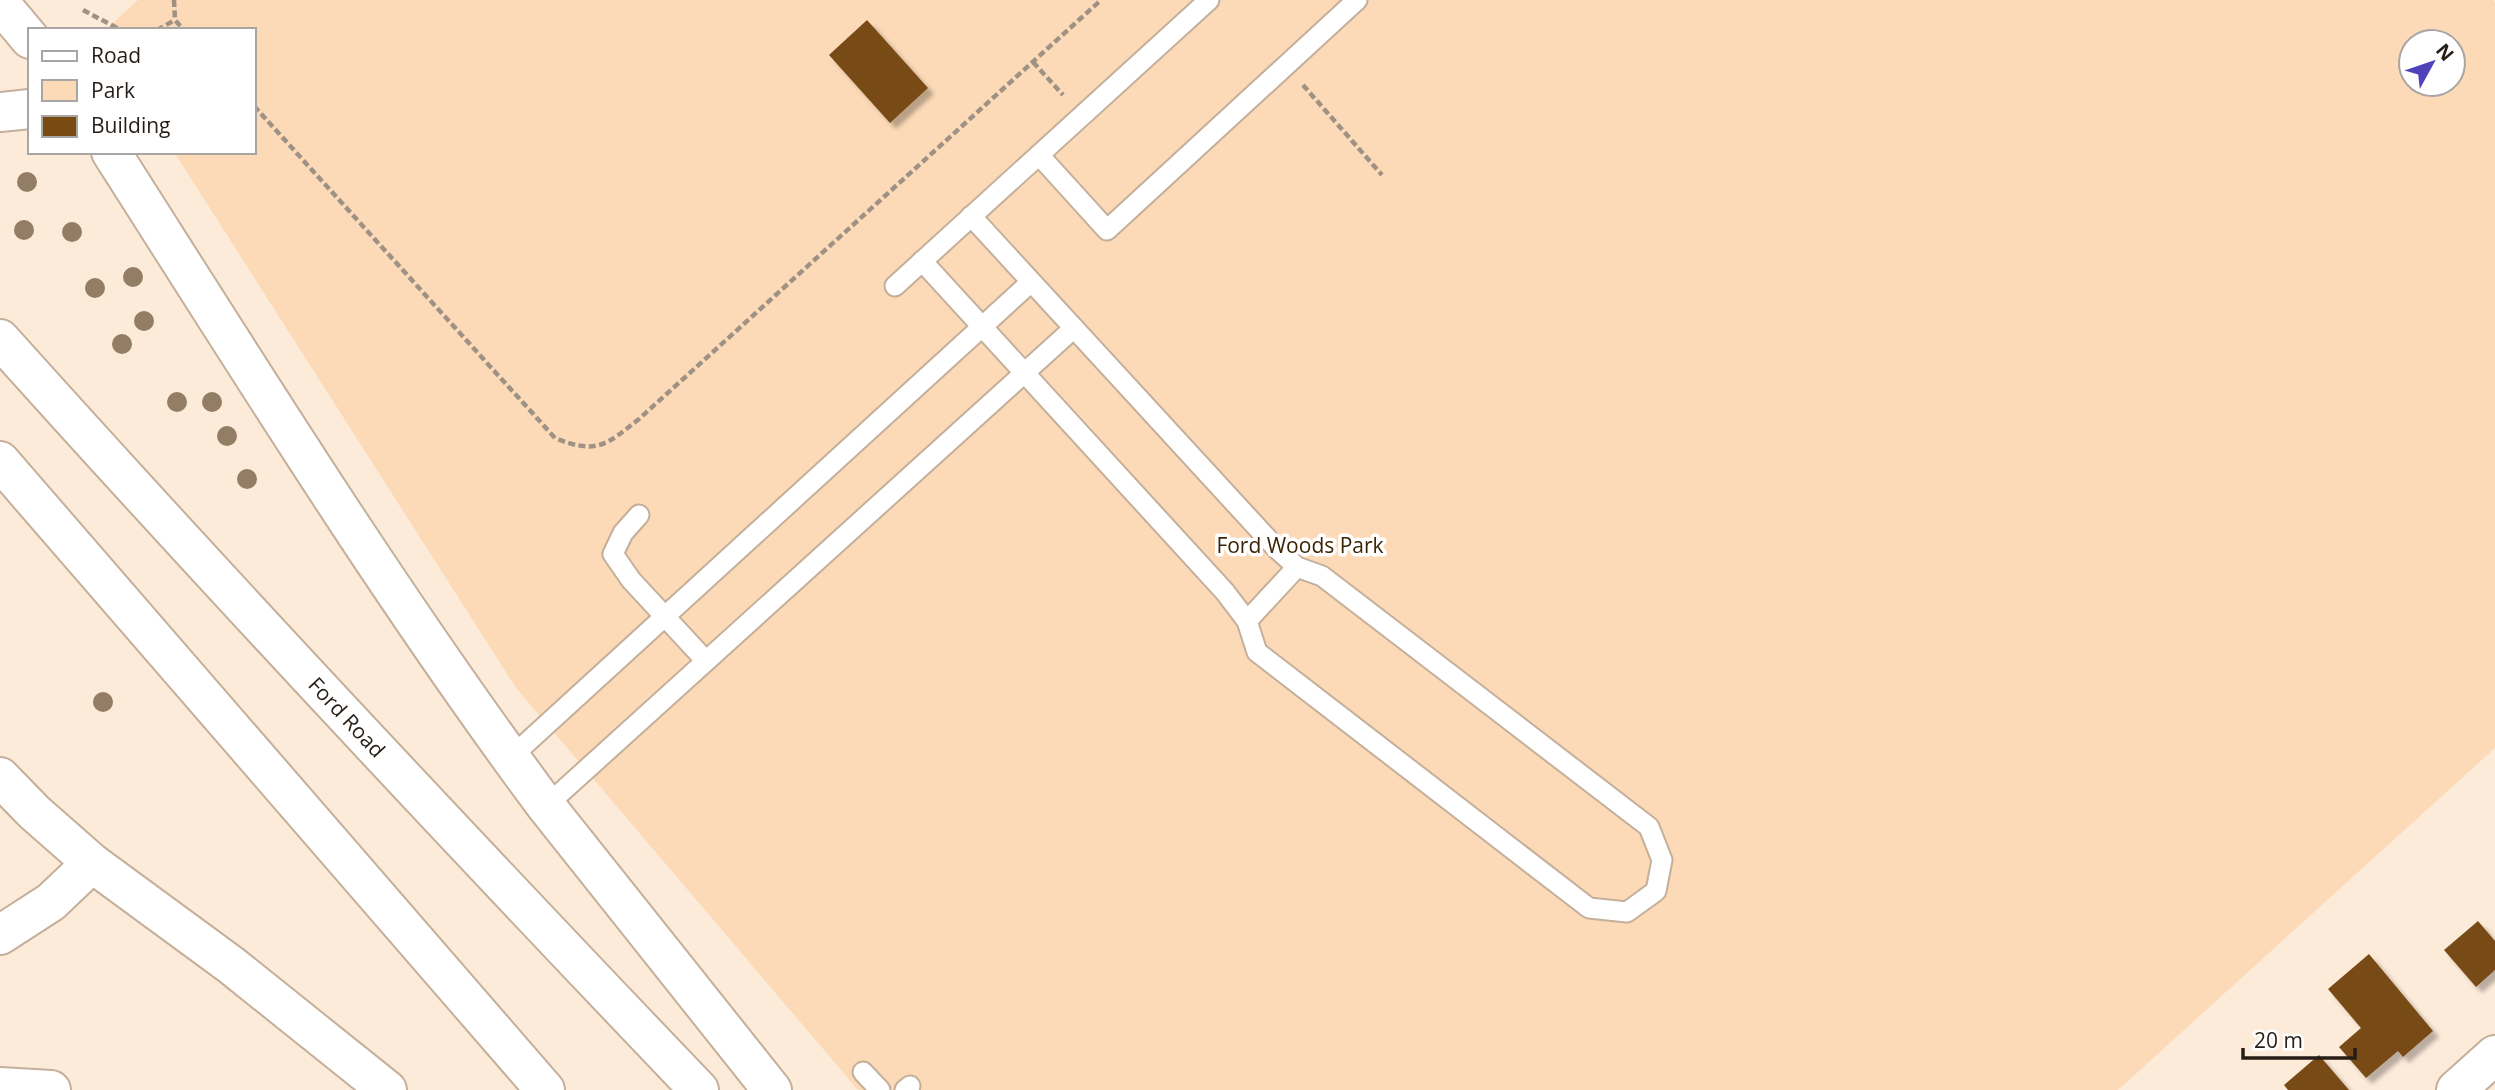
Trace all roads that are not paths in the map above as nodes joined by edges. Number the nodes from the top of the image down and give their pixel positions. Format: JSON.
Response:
{"nodes":[{"id":1,"x":1209,"y":0,"type":"edge"},
{"id":2,"x":1357,"y":0,"type":"edge"},
{"id":3,"x":0,"y":3,"type":"edge"},
{"id":4,"x":28,"y":37,"type":"edge"},
{"id":5,"x":28,"y":108,"type":"edge"},
{"id":6,"x":0,"y":112,"type":"edge"},
{"id":7,"x":112,"y":154,"type":"edge"},
{"id":8,"x":1039,"y":155,"type":"junction"},
{"id":9,"x":971,"y":216,"type":"junction"},
{"id":10,"x":922,"y":261,"type":"junction"},
{"id":11,"x":1031,"y":282,"type":"junction"},
{"id":12,"x":895,"y":286,"type":"dead end"},
{"id":13,"x":983,"y":327,"type":"junction"},
{"id":14,"x":1074,"y":328,"type":"junction"},
{"id":15,"x":0,"y":339,"type":"edge"},
{"id":16,"x":1024,"y":372,"type":"junction"},
{"id":17,"x":0,"y":461,"type":"edge"},
{"id":18,"x":639,"y":515,"type":"dead end"},
{"id":19,"x":1297,"y":566,"type":"junction"},
{"id":20,"x":665,"y":617,"type":"junction"},
{"id":21,"x":1247,"y":621,"type":"junction"},
{"id":22,"x":706,"y":661,"type":"junction"},
{"id":23,"x":510,"y":758,"type":"junction"},
{"id":24,"x":0,"y":777,"type":"edge"},
{"id":25,"x":546,"y":806,"type":"junction"},
{"id":26,"x":92,"y":863,"type":"junction"},
{"id":27,"x":0,"y":935,"type":"edge"},
{"id":28,"x":2495,"y":1055,"type":"edge"},
{"id":29,"x":863,"y":1072,"type":"dead end"},
{"id":30,"x":0,"y":1087,"type":"edge"},
{"id":31,"x":51,"y":1090,"type":"edge"},
{"id":32,"x":387,"y":1090,"type":"edge"},
{"id":33,"x":545,"y":1090,"type":"edge"},
{"id":34,"x":699,"y":1090,"type":"edge"},
{"id":35,"x":772,"y":1090,"type":"edge"},
{"id":36,"x":880,"y":1090,"type":"edge"},
{"id":37,"x":2456,"y":1090,"type":"edge"}],
"edges":[{"from":1,"to":8,"type":"lane"},
{"from":2,"to":8,"type":"lane"},
{"from":3,"to":4,"type":"main road"},
{"from":5,"to":6,"type":"main road"},
{"from":7,"to":23,"type":"main road"},
{"from":8,"to":9,"type":"lane"},
{"from":9,"to":10,"type":"lane"},
{"from":9,"to":11,"type":"lane"},
{"from":10,"to":12,"type":"lane"},
{"from":10,"to":13,"type":"lane"},
{"from":11,"to":13,"type":"lane"},
{"from":11,"to":14,"type":"lane"},
{"from":13,"to":16,"type":"lane"},
{"from":13,"to":20,"type":"lane"},
{"from":14,"to":16,"type":"lane"},
{"from":14,"to":19,"type":"lane"},
{"from":15,"to":34,"type":"main road","name":"Ford Road"},
{"from":16,"to":21,"type":"lane"},
{"from":16,"to":22,"type":"lane"},
{"from":17,"to":33,"type":"main road"},
{"from":18,"to":20,"type":"lane"},
{"from":19,"to":21,"type":"lane"},
{"from":19,"to":21,"type":"lane"},
{"from":20,"to":22,"type":"lane"},
{"from":20,"to":23,"type":"lane"},
{"from":22,"to":25,"type":"lane"},
{"from":23,"to":25,"type":"main road"},
{"from":24,"to":26,"type":"main road"},
{"from":25,"to":35,"type":"main road"},
{"from":26,"to":27,"type":"main road"},
{"from":26,"to":32,"type":"main road"},
{"from":28,"to":37,"type":"main road"},
{"from":29,"to":36,"type":"lane"},
{"from":30,"to":31,"type":"main road"}]}
